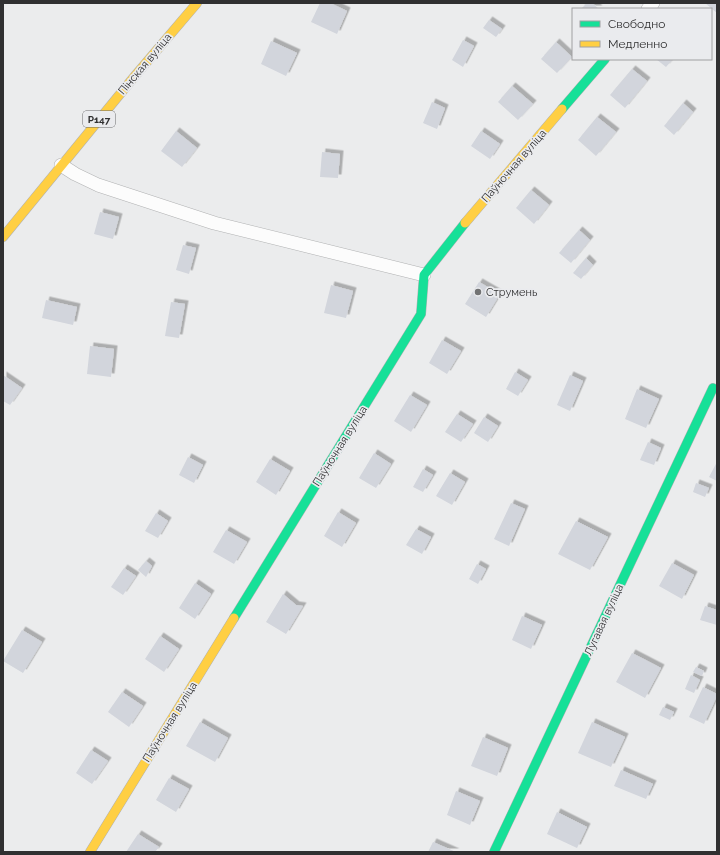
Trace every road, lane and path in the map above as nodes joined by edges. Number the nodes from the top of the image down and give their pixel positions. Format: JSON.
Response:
{"nodes":[{"id":1,"x":197,"y":3,"type":"edge"},
{"id":2,"x":604,"y":60,"type":"edge"},
{"id":3,"x":61,"y":165,"type":"junction"},
{"id":4,"x":3,"y":236,"type":"edge"},
{"id":5,"x":424,"y":275,"type":"junction"},
{"id":6,"x":713,"y":388,"type":"dead end"},
{"id":7,"x":90,"y":852,"type":"edge"},
{"id":8,"x":494,"y":852,"type":"edge"}],
"edges":[{"from":1,"to":3,"type":"street","name":"Пінская вуліца","number":"Р147"},
{"from":2,"to":5,"type":"street","name":"Паўночная вуліца"},
{"from":3,"to":4,"type":"street","name":"Пінская вуліца","number":"Р147"},
{"from":3,"to":5,"type":"street"},
{"from":5,"to":7,"type":"street","name":"Паўночная вуліца"},
{"from":6,"to":8,"type":"street","name":"Лугавая вуліца"}]}
